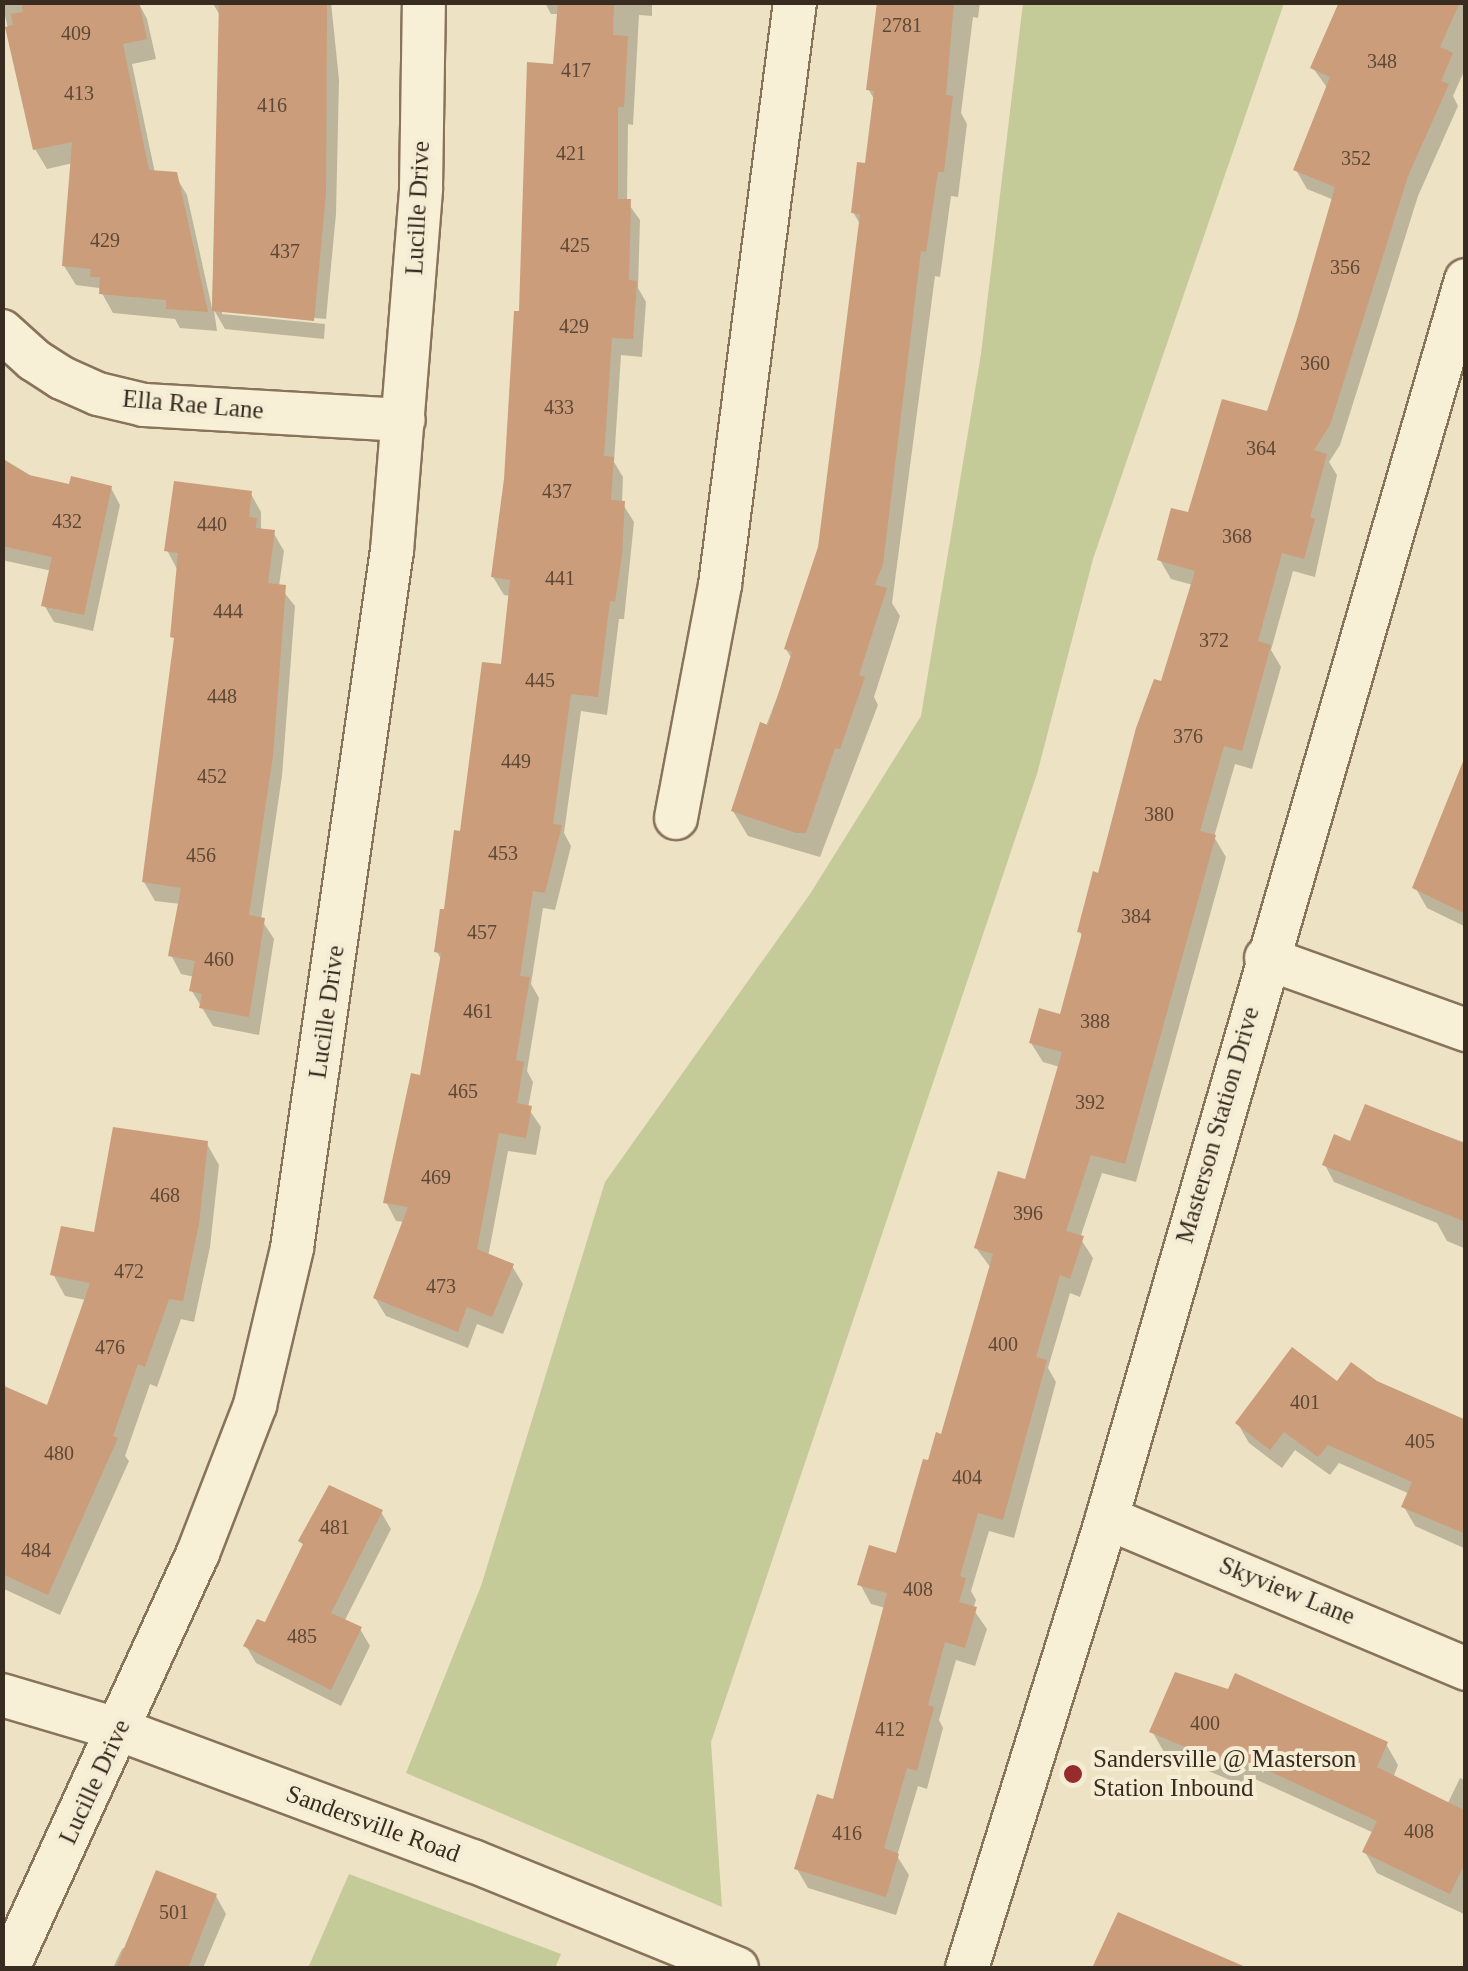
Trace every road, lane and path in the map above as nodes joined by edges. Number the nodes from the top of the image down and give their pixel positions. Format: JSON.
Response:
{"nodes":[{"id":1,"x":424,"y":2,"type":"edge"},
{"id":2,"x":795,"y":2,"type":"edge"},
{"id":3,"x":1466,"y":280,"type":"edge"},
{"id":4,"x":2,"y":331,"type":"edge"},
{"id":5,"x":404,"y":420,"type":"junction"},
{"id":6,"x":676,"y":818,"type":"dead end"},
{"id":7,"x":1266,"y":958,"type":"junction"},
{"id":8,"x":1466,"y":1030,"type":"edge"},
{"id":9,"x":1106,"y":1518,"type":"junction"},
{"id":10,"x":1466,"y":1669,"type":"edge"},
{"id":11,"x":2,"y":1694,"type":"edge"},
{"id":12,"x":120,"y":1730,"type":"junction"},
{"id":13,"x":8,"y":1968,"type":"edge"},
{"id":14,"x":737,"y":1968,"type":"edge"},
{"id":15,"x":967,"y":1968,"type":"edge"}],
"edges":[{"from":1,"to":5,"type":"street","name":"Lucille Drive"},
{"from":2,"to":6,"type":"street"},
{"from":3,"to":7,"type":"street","name":"Masterson Station Drive"},
{"from":4,"to":5,"type":"street","name":"Ella Rae Lane"},
{"from":5,"to":12,"type":"street","name":"Lucille Drive"},
{"from":7,"to":8,"type":"street"},
{"from":7,"to":9,"type":"street","name":"Masterson Station Drive"},
{"from":9,"to":10,"type":"street","name":"Skyview Lane"},
{"from":9,"to":15,"type":"street","name":"Masterson Station Drive"},
{"from":11,"to":12,"type":"street","name":"Sandersville Road"},
{"from":12,"to":13,"type":"street","name":"Lucille Drive"},
{"from":12,"to":14,"type":"street","name":"Sandersville Road"}]}
